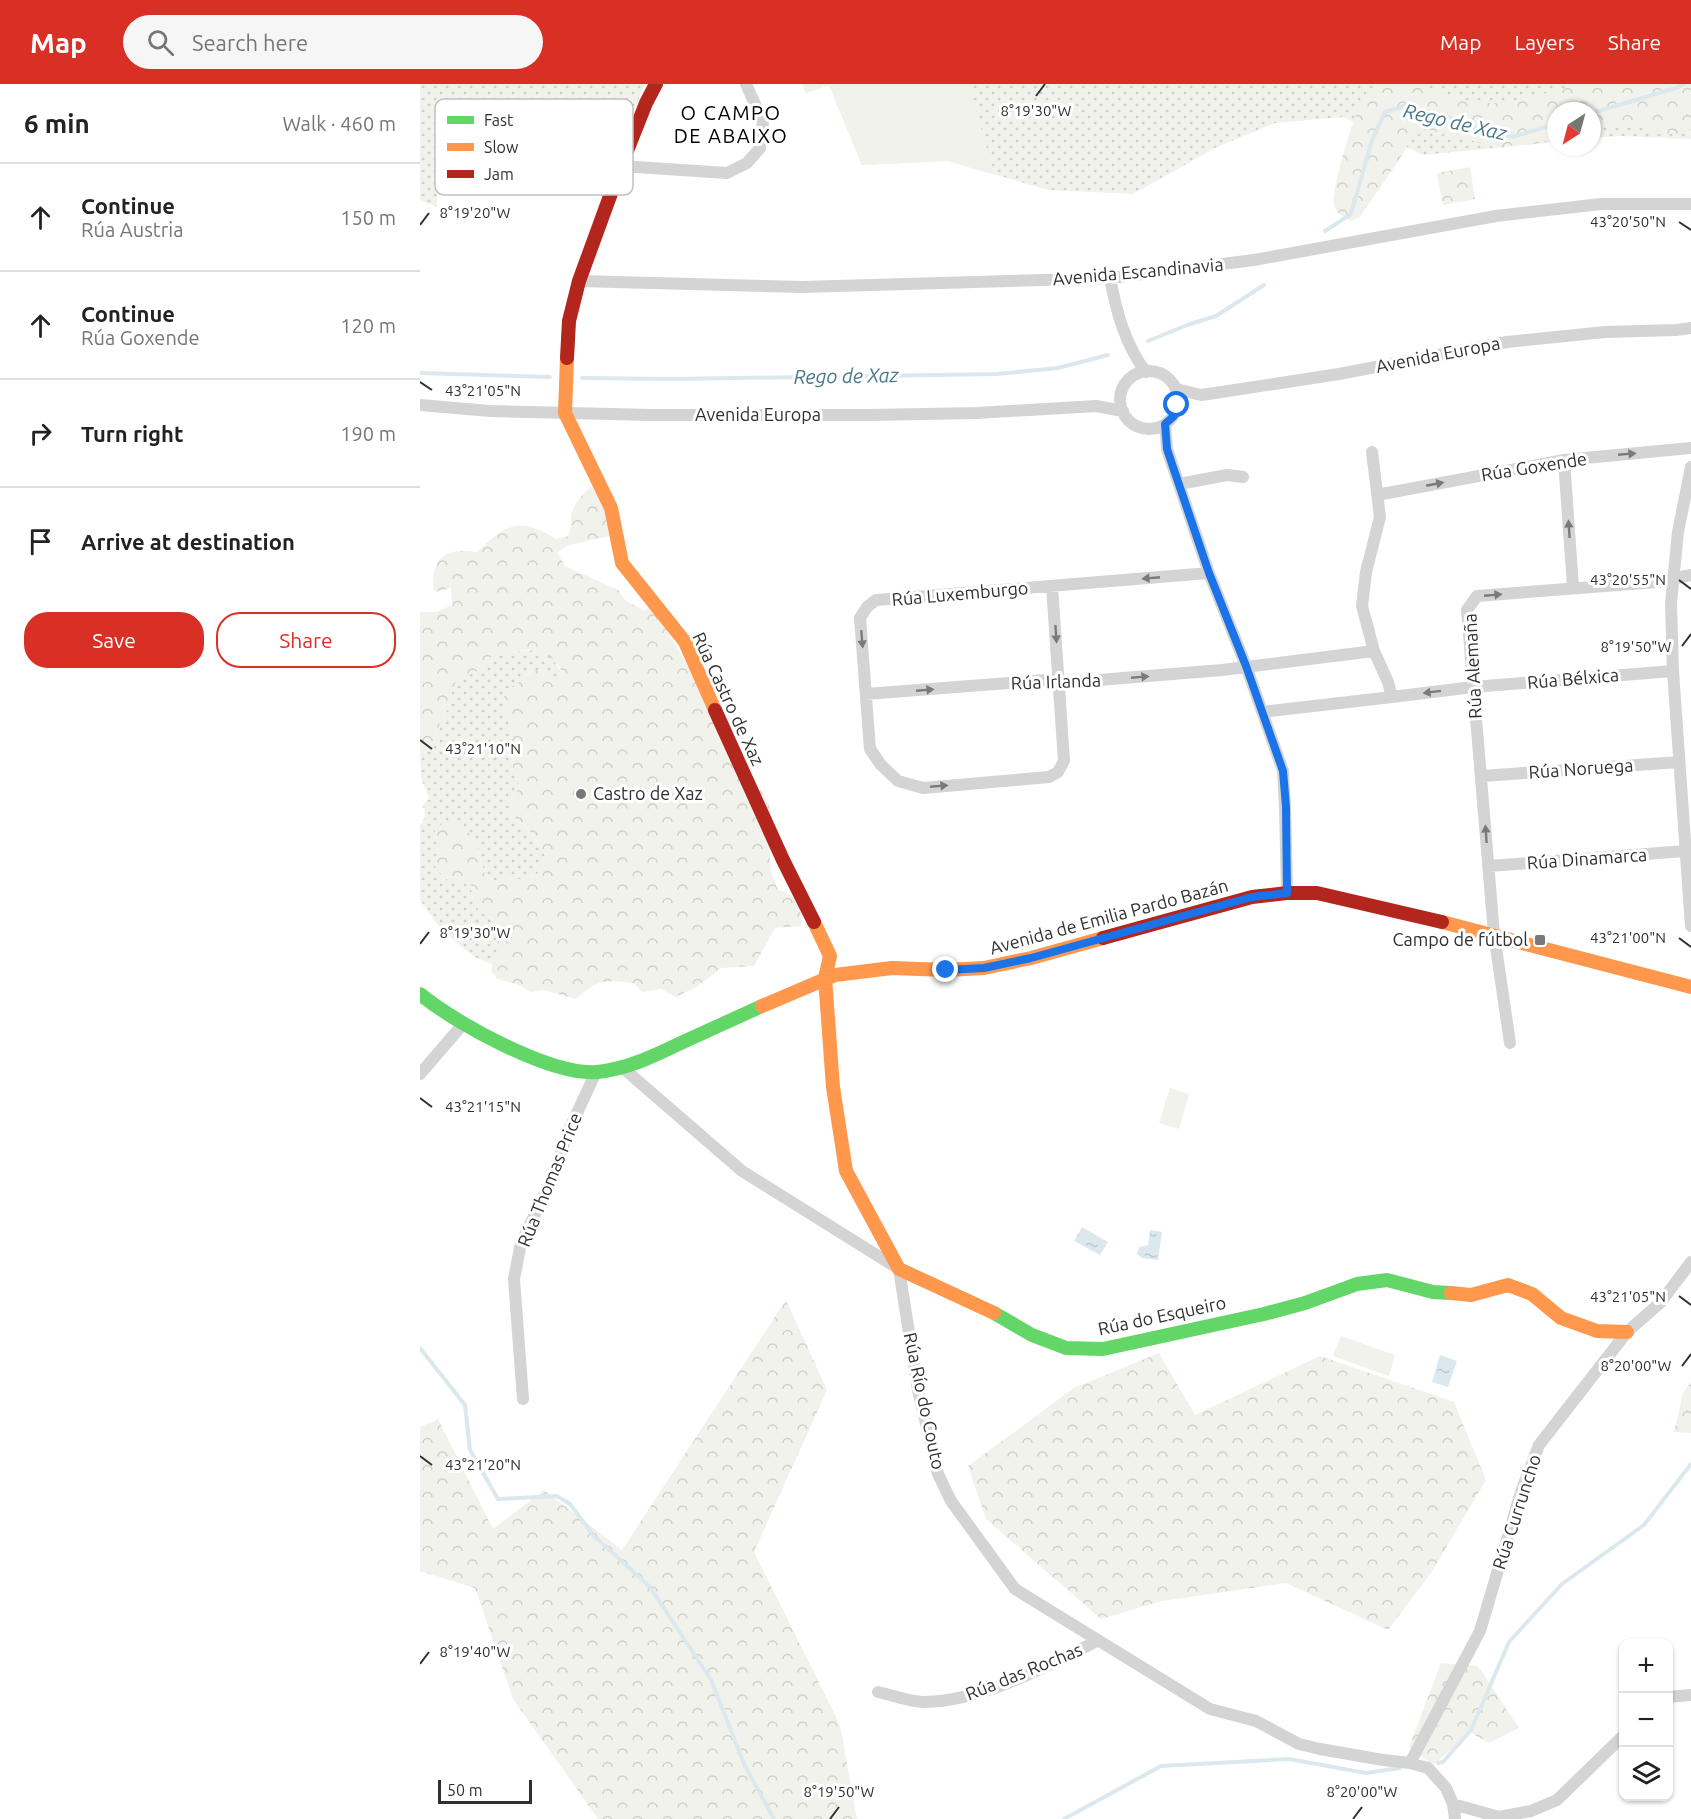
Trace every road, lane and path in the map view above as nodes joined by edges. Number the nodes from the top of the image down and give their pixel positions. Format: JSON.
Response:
{"nodes":[{"id":1,"x":656,"y":84,"type":"edge"},
{"id":2,"x":746,"y":84,"type":"edge"},
{"id":3,"x":633,"y":136,"type":"edge"},
{"id":4,"x":633,"y":167,"type":"edge"},
{"id":5,"x":610,"y":195,"type":"edge"},
{"id":6,"x":1691,"y":204,"type":"edge"},
{"id":7,"x":1110,"y":278,"type":"junction"},
{"id":8,"x":579,"y":281,"type":"junction"},
{"id":9,"x":1691,"y":328,"type":"edge"},
{"id":10,"x":1676,"y":330,"type":"junction"},
{"id":11,"x":1691,"y":336,"type":"edge"},
{"id":12,"x":1133,"y":355,"type":"junction"},
{"id":13,"x":1146,"y":372,"type":"junction"},
{"id":14,"x":1133,"y":377,"type":"junction"},
{"id":15,"x":1176,"y":389,"type":"junction"},
{"id":16,"x":1201,"y":394,"type":"junction"},
{"id":17,"x":1121,"y":398,"type":"junction"},
{"id":18,"x":420,"y":405,"type":"edge"},
{"id":19,"x":1177,"y":405,"type":"junction"},
{"id":20,"x":1096,"y":406,"type":"junction"},
{"id":21,"x":1123,"y":411,"type":"junction"},
{"id":22,"x":565,"y":412,"type":"junction"},
{"id":23,"x":1165,"y":424,"type":"junction"},
{"id":24,"x":1152,"y":429,"type":"junction"},
{"id":25,"x":1691,"y":448,"type":"edge"},
{"id":26,"x":1167,"y":449,"type":"junction"},
{"id":27,"x":1372,"y":452,"type":"dead end"},
{"id":28,"x":1564,"y":460,"type":"junction"},
{"id":29,"x":1691,"y":467,"type":"edge"},
{"id":30,"x":1244,"y":477,"type":"dead end"},
{"id":31,"x":1179,"y":484,"type":"junction"},
{"id":32,"x":1377,"y":495,"type":"junction"},
{"id":33,"x":1209,"y":573,"type":"junction"},
{"id":34,"x":1691,"y":575,"type":"edge"},
{"id":35,"x":1673,"y":578,"type":"junction"},
{"id":36,"x":1052,"y":586,"type":"junction"},
{"id":37,"x":1574,"y":587,"type":"junction"},
{"id":38,"x":1374,"y":651,"type":"junction"},
{"id":39,"x":1246,"y":666,"type":"junction"},
{"id":40,"x":1673,"y":671,"type":"junction"},
{"id":41,"x":1060,"y":682,"type":"junction"},
{"id":42,"x":1473,"y":687,"type":"junction"},
{"id":43,"x":866,"y":694,"type":"junction"},
{"id":44,"x":1392,"y":697,"type":"junction"},
{"id":45,"x":1262,"y":712,"type":"junction"},
{"id":46,"x":1679,"y":762,"type":"junction"},
{"id":47,"x":1482,"y":776,"type":"junction"},
{"id":48,"x":1685,"y":851,"type":"junction"},
{"id":49,"x":1489,"y":866,"type":"junction"},
{"id":50,"x":1287,"y":893,"type":"junction"},
{"id":51,"x":1691,"y":926,"type":"edge"},
{"id":52,"x":1494,"y":934,"type":"junction"},
{"id":53,"x":825,"y":978,"type":"junction"},
{"id":54,"x":1691,"y":987,"type":"edge"},
{"id":55,"x":420,"y":994,"type":"edge"},
{"id":56,"x":463,"y":1024,"type":"junction"},
{"id":57,"x":1510,"y":1042,"type":"dead end"},
{"id":58,"x":623,"y":1068,"type":"junction"},
{"id":59,"x":596,"y":1072,"type":"junction"},
{"id":60,"x":420,"y":1074,"type":"edge"},
{"id":61,"x":1691,"y":1262,"type":"edge"},
{"id":62,"x":899,"y":1269,"type":"junction"},
{"id":63,"x":1627,"y":1332,"type":"junction"},
{"id":64,"x":523,"y":1399,"type":"dead end"},
{"id":65,"x":1097,"y":1641,"type":"junction"},
{"id":66,"x":878,"y":1692,"type":"dead end"},
{"id":67,"x":1691,"y":1695,"type":"edge"},
{"id":68,"x":1673,"y":1697,"type":"edge"},
{"id":69,"x":1619,"y":1739,"type":"edge"},
{"id":70,"x":1410,"y":1763,"type":"junction"},
{"id":71,"x":1453,"y":1804,"type":"junction"},
{"id":72,"x":1455,"y":1819,"type":"edge"}],
"edges":[{"from":1,"to":3,"type":"street","name":"Rúa Castro de Xaz"},
{"from":2,"to":4,"type":"street"},
{"from":5,"to":8,"type":"street","name":"Rúa Castro de Xaz"},
{"from":6,"to":7,"type":"street","name":"Avenida Escandinavia"},
{"from":7,"to":8,"type":"street","name":"Avenida Escandinavia"},
{"from":7,"to":12,"type":"street"},
{"from":8,"to":22,"type":"street","name":"Rúa Castro de Xaz"},
{"from":9,"to":10,"type":"street","name":"Avenida Europa"},
{"from":10,"to":11,"type":"street","name":"Avenida Europa"},
{"from":10,"to":16,"type":"street","name":"Avenida Europa"},
{"from":12,"to":13,"type":"street"},
{"from":12,"to":14,"type":"street"},
{"from":13,"to":14,"type":"street"},
{"from":13,"to":15,"type":"street"},
{"from":14,"to":17,"type":"street"},
{"from":15,"to":16,"type":"street","name":"Avenida Europa"},
{"from":15,"to":19,"type":"street"},
{"from":16,"to":19,"type":"street","name":"Avenida Europa"},
{"from":17,"to":20,"type":"street","name":"Avenida Europa"},
{"from":17,"to":21,"type":"street"},
{"from":18,"to":22,"type":"street","name":"Avenida Europa"},
{"from":19,"to":23,"type":"street"},
{"from":20,"to":21,"type":"street","name":"Avenida Europa"},
{"from":20,"to":22,"type":"street","name":"Avenida Europa"},
{"from":21,"to":24,"type":"street"},
{"from":22,"to":53,"type":"street","name":"Rúa Castro de Xaz"},
{"from":23,"to":24,"type":"street"},
{"from":23,"to":26,"type":"street"},
{"from":24,"to":26,"type":"street"},
{"from":28,"to":25,"type":"street","name":"Rúa Goxende","one_way":true},
{"from":26,"to":31,"type":"street"},
{"from":27,"to":32,"type":"street"},
{"from":32,"to":28,"type":"street","name":"Rúa Goxende","one_way":true},
{"from":37,"to":28,"type":"street","one_way":true},
{"from":29,"to":35,"type":"street"},
{"from":30,"to":31,"type":"street"},
{"from":31,"to":33,"type":"street"},
{"from":32,"to":38,"type":"street"},
{"from":33,"to":36,"type":"street","name":"Rúa Luxemburgo","one_way":true},
{"from":33,"to":39,"type":"street"},
{"from":34,"to":35,"type":"street","name":"Rúa Alemaña"},
{"from":35,"to":37,"type":"street","name":"Rúa Alemaña"},
{"from":35,"to":40,"type":"street"},
{"from":36,"to":41,"type":"street","name":"Rúa Luxemburgo","one_way":true},
{"from":36,"to":43,"type":"street","name":"Rúa Luxemburgo","one_way":true},
{"from":42,"to":37,"type":"street","name":"Rúa Alemaña","one_way":true},
{"from":38,"to":39,"type":"street"},
{"from":38,"to":44,"type":"street"},
{"from":41,"to":39,"type":"street","name":"Rúa Irlanda","one_way":true},
{"from":39,"to":45,"type":"street"},
{"from":40,"to":42,"type":"street","name":"Rúa Bélxica"},
{"from":40,"to":46,"type":"street"},
{"from":43,"to":41,"type":"street","name":"Rúa Irlanda","one_way":true},
{"from":43,"to":41,"type":"street","name":"Rúa Luxemburgo","one_way":true},
{"from":42,"to":44,"type":"street","one_way":true},
{"from":42,"to":47,"type":"street","name":"Rúa Alemaña"},
{"from":44,"to":45,"type":"street"},
{"from":45,"to":50,"type":"street"},
{"from":46,"to":47,"type":"street","name":"Rúa Noruega"},
{"from":46,"to":48,"type":"street"},
{"from":49,"to":47,"type":"street","name":"Rúa Alemaña","one_way":true},
{"from":48,"to":49,"type":"street","name":"Rúa Dinamarca"},
{"from":48,"to":51,"type":"street"},
{"from":49,"to":52,"type":"street","name":"Rúa Alemaña"},
{"from":50,"to":52,"type":"street","name":"Avenida de Emilia Pardo Bazán"},
{"from":50,"to":53,"type":"street","name":"Avenida de Emilia Pardo Bazán"},
{"from":52,"to":54,"type":"street","name":"Avenida de Emilia Pardo Bazán"},
{"from":52,"to":57,"type":"street","name":"Rúa Alemaña"},
{"from":53,"to":58,"type":"street","name":"Avenida de Emilia Pardo Bazán"},
{"from":53,"to":62,"type":"street"},
{"from":55,"to":56,"type":"street","name":"Avenida de Emilia Pardo Bazán"},
{"from":56,"to":59,"type":"street","name":"Avenida de Emilia Pardo Bazán"},
{"from":56,"to":60,"type":"street"},
{"from":58,"to":59,"type":"street","name":"Avenida de Emilia Pardo Bazán"},
{"from":58,"to":62,"type":"street"},
{"from":59,"to":64,"type":"street","name":"Rúa Thomas Price"},
{"from":61,"to":63,"type":"street","name":"Rúa Curruncho"},
{"from":62,"to":63,"type":"street","name":"Rúa do Esqueiro"},
{"from":62,"to":65,"type":"street","name":"Rúa Río do Couto"},
{"from":63,"to":70,"type":"street","name":"Rúa Curruncho"},
{"from":65,"to":66,"type":"street","name":"Rúa das Rochas"},
{"from":65,"to":70,"type":"street","name":"Rúa Río do Couto"},
{"from":67,"to":68,"type":"street"},
{"from":69,"to":71,"type":"street"},
{"from":70,"to":71,"type":"street","name":"Rúa Río do Couto"},
{"from":71,"to":72,"type":"street","name":"Rúa Río do Couto"}]}
